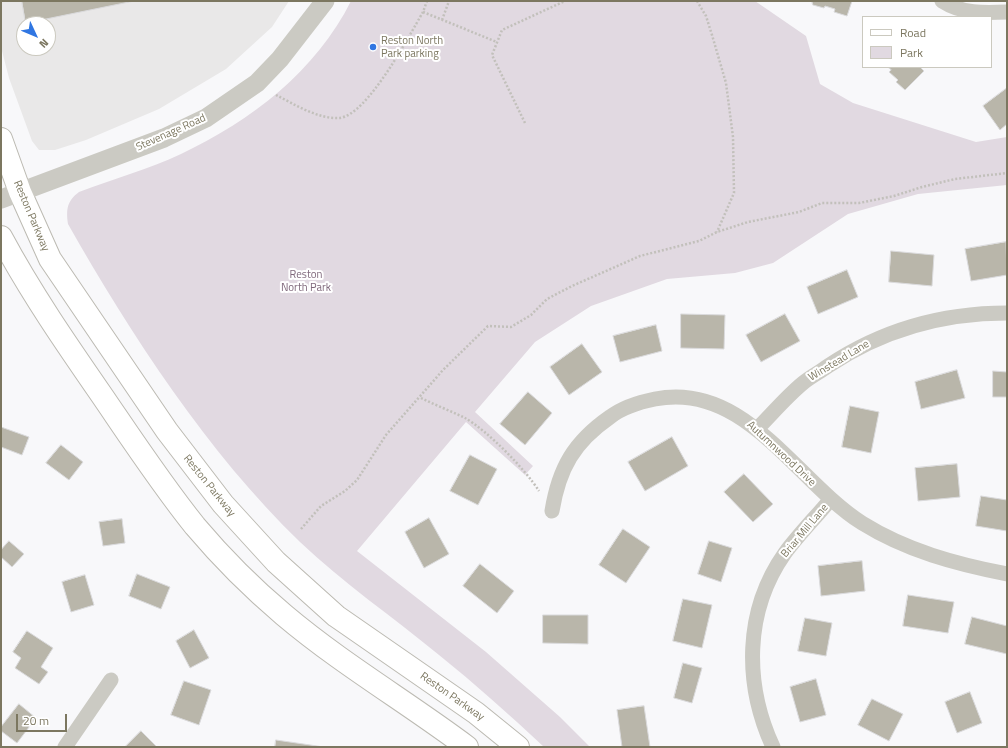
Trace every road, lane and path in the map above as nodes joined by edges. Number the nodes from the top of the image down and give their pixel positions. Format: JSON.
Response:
{"nodes":[{"id":1,"x":325,"y":1,"type":"edge"},
{"id":2,"x":428,"y":1,"type":"edge"},
{"id":3,"x":449,"y":1,"type":"edge"},
{"id":4,"x":565,"y":1,"type":"edge"},
{"id":5,"x":697,"y":1,"type":"edge"},
{"id":6,"x":942,"y":1,"type":"edge"},
{"id":7,"x":423,"y":12,"type":"junction"},
{"id":8,"x":1007,"y":12,"type":"edge"},
{"id":9,"x":442,"y":20,"type":"junction"},
{"id":10,"x":498,"y":42,"type":"junction"},
{"id":11,"x":276,"y":95,"type":"dead end"},
{"id":12,"x":524,"y":123,"type":"dead end"},
{"id":13,"x":1,"y":139,"type":"edge"},
{"id":14,"x":1007,"y":173,"type":"edge"},
{"id":15,"x":10,"y":195,"type":"edge"},
{"id":16,"x":717,"y":232,"type":"junction"},
{"id":17,"x":1,"y":237,"type":"edge"},
{"id":18,"x":1007,"y":313,"type":"edge"},
{"id":19,"x":421,"y":398,"type":"junction"},
{"id":20,"x":757,"y":429,"type":"junction"},
{"id":21,"x":831,"y":500,"type":"junction"},
{"id":22,"x":552,"y":511,"type":"joint"},
{"id":23,"x":301,"y":529,"type":"dead end"},
{"id":24,"x":1007,"y":574,"type":"edge"},
{"id":25,"x":112,"y":680,"type":"dead end"},
{"id":26,"x":65,"y":747,"type":"edge"},
{"id":27,"x":467,"y":747,"type":"edge"},
{"id":28,"x":518,"y":747,"type":"edge"},
{"id":29,"x":772,"y":747,"type":"edge"}],
"edges":[{"from":1,"to":15,"type":"street","name":"Stevenage Road"},
{"from":2,"to":7,"type":"path"},
{"from":3,"to":9,"type":"path"},
{"from":4,"to":10,"type":"path"},
{"from":5,"to":16,"type":"path"},
{"from":6,"to":8,"type":"street"},
{"from":7,"to":9,"type":"path"},
{"from":7,"to":11,"type":"path"},
{"from":9,"to":10,"type":"path"},
{"from":10,"to":12,"type":"path"},
{"from":13,"to":15,"type":"main road","name":"Reston Parkway"},
{"from":14,"to":16,"type":"path"},
{"from":15,"to":28,"type":"main road","name":"Reston Parkway"},
{"from":16,"to":19,"type":"path"},
{"from":17,"to":27,"type":"main road"},
{"from":18,"to":20,"type":"street","name":"Winstead Lane"},
{"from":19,"to":22,"type":"path"},
{"from":19,"to":23,"type":"path"},
{"from":20,"to":21,"type":"street","name":"Autumnwood Drive"},
{"from":20,"to":22,"type":"street","name":"Autumnwood Drive"},
{"from":21,"to":24,"type":"street","name":"Autumnwood Drive"},
{"from":21,"to":29,"type":"street","name":"Briar Mill Lane"},
{"from":25,"to":26,"type":"street"}]}
